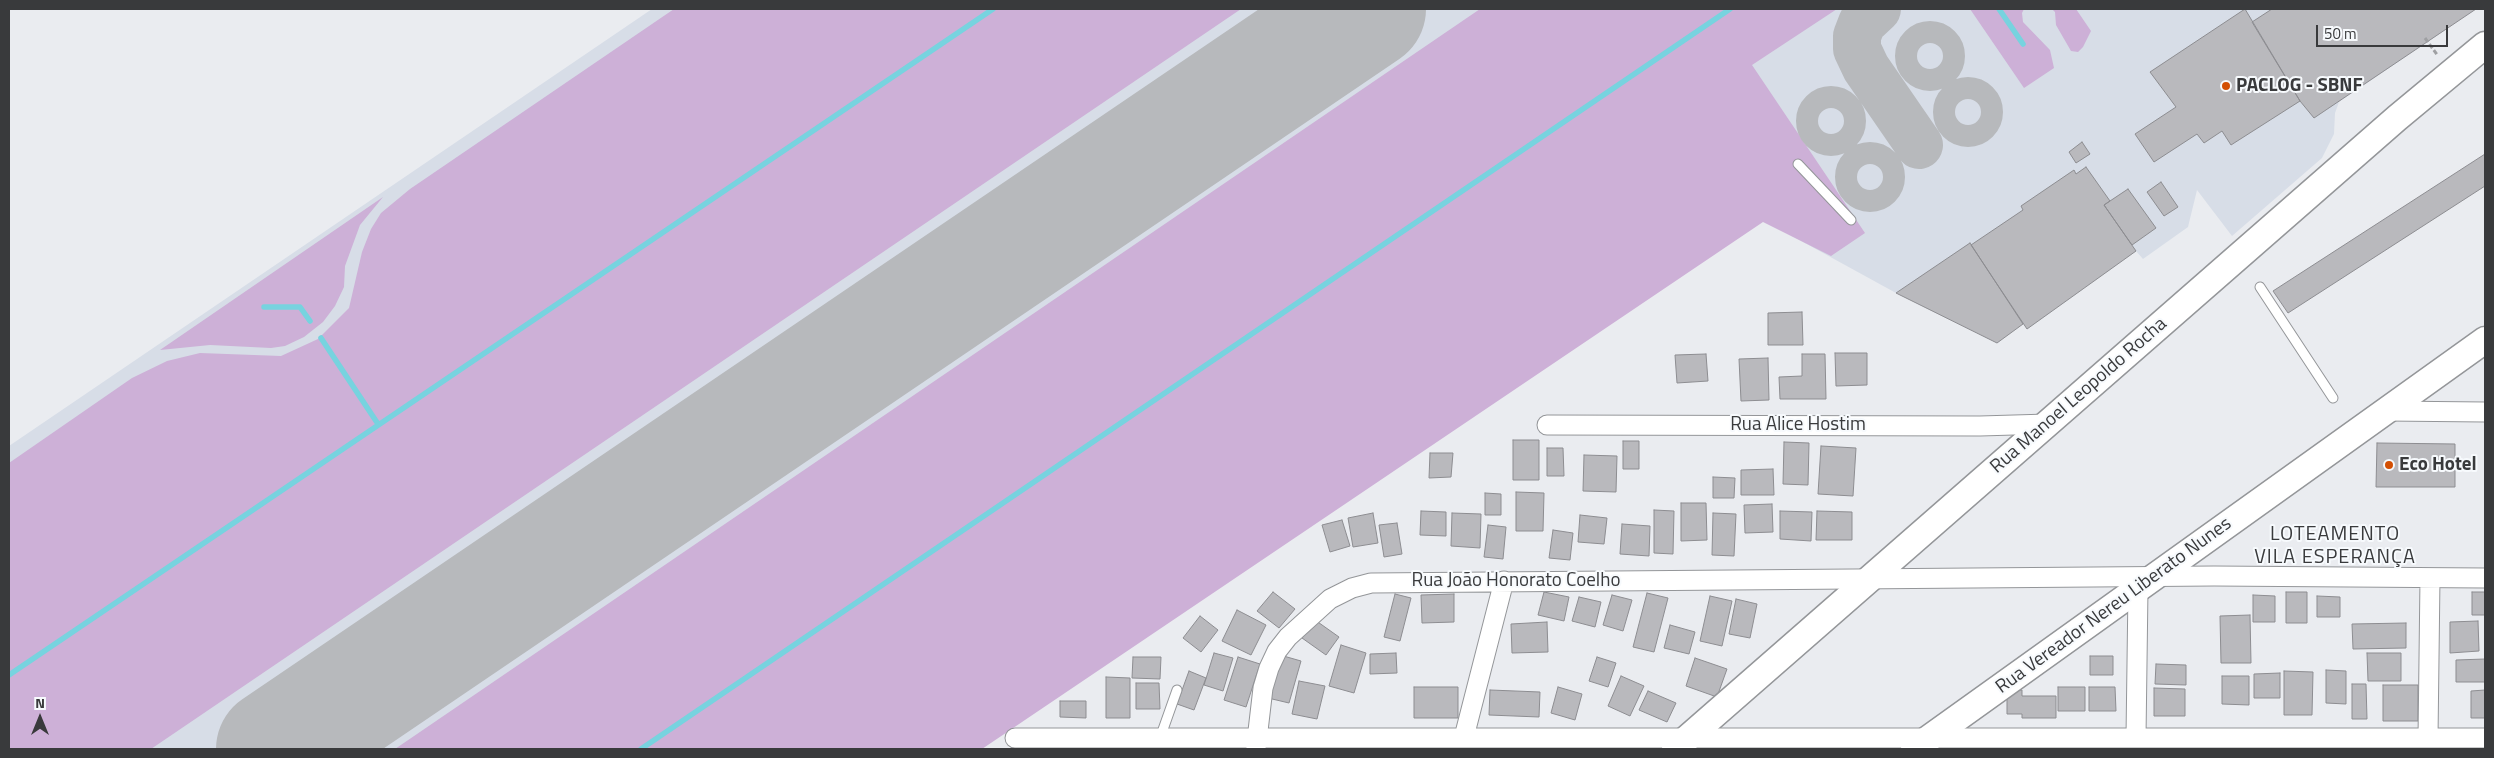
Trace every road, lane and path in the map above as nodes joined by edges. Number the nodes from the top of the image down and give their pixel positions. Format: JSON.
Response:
{"nodes":[{"id":1,"x":2425,"y":38,"type":"dead end"},
{"id":2,"x":2432,"y":39,"type":"dead end"},
{"id":3,"x":2485,"y":45,"type":"edge"},
{"id":4,"x":1798,"y":164,"type":"dead end"},
{"id":5,"x":1850,"y":220,"type":"dead end"},
{"id":6,"x":2260,"y":287,"type":"dead end"},
{"id":7,"x":2485,"y":340,"type":"edge"},
{"id":8,"x":2333,"y":398,"type":"dead end"},
{"id":9,"x":2386,"y":411,"type":"junction"},
{"id":10,"x":2485,"y":412,"type":"edge"},
{"id":11,"x":2048,"y":424,"type":"junction"},
{"id":12,"x":1547,"y":425,"type":"dead end"},
{"id":13,"x":2430,"y":578,"type":"junction"},
{"id":14,"x":2485,"y":578,"type":"edge"},
{"id":15,"x":1870,"y":579,"type":"junction"},
{"id":16,"x":1504,"y":581,"type":"junction"},
{"id":17,"x":2146,"y":583,"type":"junction"},
{"id":18,"x":1177,"y":690,"type":"dead end"},
{"id":19,"x":1464,"y":737,"type":"junction"},
{"id":20,"x":2136,"y":737,"type":"junction"},
{"id":21,"x":1015,"y":738,"type":"dead end"},
{"id":22,"x":1160,"y":738,"type":"junction"},
{"id":23,"x":2428,"y":738,"type":"junction"},
{"id":24,"x":2485,"y":738,"type":"edge"},
{"id":25,"x":1256,"y":743,"type":"edge"},
{"id":26,"x":1682,"y":743,"type":"edge"},
{"id":27,"x":1923,"y":743,"type":"edge"}],
"edges":[{"from":1,"to":2,"type":"path"},
{"from":3,"to":11,"type":"main road","name":"Rua Manoel Leopoldo Rocha"},
{"from":4,"to":5,"type":"lane"},
{"from":6,"to":8,"type":"lane"},
{"from":7,"to":9,"type":"main road","name":"Rua Vereador Nereu Liberato Nunes"},
{"from":9,"to":10,"type":"street"},
{"from":9,"to":17,"type":"main road","name":"Rua Vereador Nereu Liberato Nunes"},
{"from":11,"to":12,"type":"street","name":"Rua Alice Hostim"},
{"from":11,"to":15,"type":"main road","name":"Rua Manoel Leopoldo Rocha"},
{"from":13,"to":14,"type":"street","name":"Rua João Honorato Coelho"},
{"from":13,"to":17,"type":"street","name":"Rua João Honorato Coelho"},
{"from":13,"to":23,"type":"street"},
{"from":15,"to":16,"type":"street","name":"Rua João Honorato Coelho"},
{"from":15,"to":17,"type":"street","name":"Rua João Honorato Coelho"},
{"from":15,"to":26,"type":"main road","name":"Rua Manoel Leopoldo Rocha"},
{"from":16,"to":19,"type":"street"},
{"from":16,"to":25,"type":"street","name":"Rua João Honorato Coelho"},
{"from":17,"to":20,"type":"street"},
{"from":17,"to":27,"type":"main road","name":"Rua Vereador Nereu Liberato Nunes"},
{"from":18,"to":22,"type":"lane"},
{"from":19,"to":25,"type":"street"},
{"from":19,"to":26,"type":"street"},
{"from":20,"to":23,"type":"street"},
{"from":20,"to":27,"type":"street"},
{"from":21,"to":22,"type":"street"},
{"from":22,"to":25,"type":"street"},
{"from":23,"to":24,"type":"street"},
{"from":26,"to":27,"type":"street"}]}
